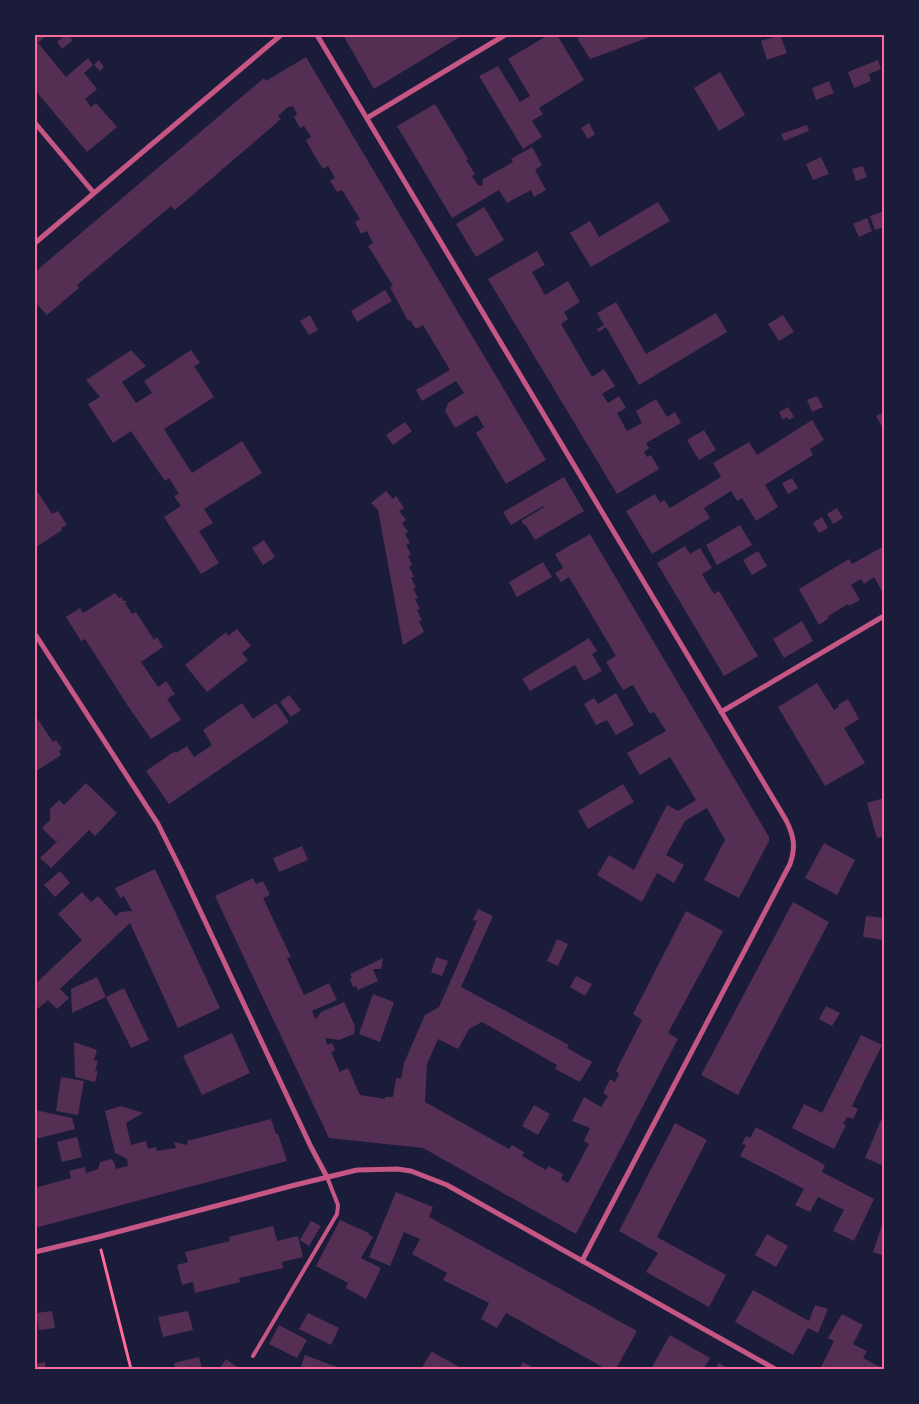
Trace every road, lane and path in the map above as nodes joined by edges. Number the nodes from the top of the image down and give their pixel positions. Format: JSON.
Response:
{"nodes":[{"id":1,"x":281,"y":35,"type":"edge"},
{"id":2,"x":318,"y":35,"type":"edge"},
{"id":3,"x":505,"y":35,"type":"edge"},
{"id":4,"x":366,"y":118,"type":"junction"},
{"id":5,"x":35,"y":123,"type":"edge"},
{"id":6,"x":94,"y":193,"type":"junction"},
{"id":7,"x":35,"y":243,"type":"edge"},
{"id":8,"x":884,"y":616,"type":"edge"},
{"id":9,"x":35,"y":634,"type":"edge"},
{"id":10,"x":721,"y":712,"type":"junction"},
{"id":11,"x":327,"y":1176,"type":"junction"},
{"id":12,"x":98,"y":1237,"type":"junction"},
{"id":13,"x":35,"y":1252,"type":"edge"},
{"id":14,"x":582,"y":1261,"type":"junction"},
{"id":15,"x":253,"y":1356,"type":"dead end"},
{"id":16,"x":131,"y":1369,"type":"edge"},
{"id":17,"x":775,"y":1369,"type":"edge"}],
"edges":[{"from":1,"to":6,"type":"street"},
{"from":2,"to":4,"type":"street"},
{"from":3,"to":4,"type":"street"},
{"from":4,"to":10,"type":"street"},
{"from":5,"to":6,"type":"street"},
{"from":6,"to":7,"type":"street"},
{"from":8,"to":10,"type":"street"},
{"from":9,"to":11,"type":"street"},
{"from":10,"to":14,"type":"street"},
{"from":11,"to":12,"type":"street"},
{"from":11,"to":14,"type":"street"},
{"from":11,"to":15,"type":"lane"},
{"from":12,"to":13,"type":"street"},
{"from":12,"to":16,"type":"path"},
{"from":14,"to":17,"type":"street"}]}
